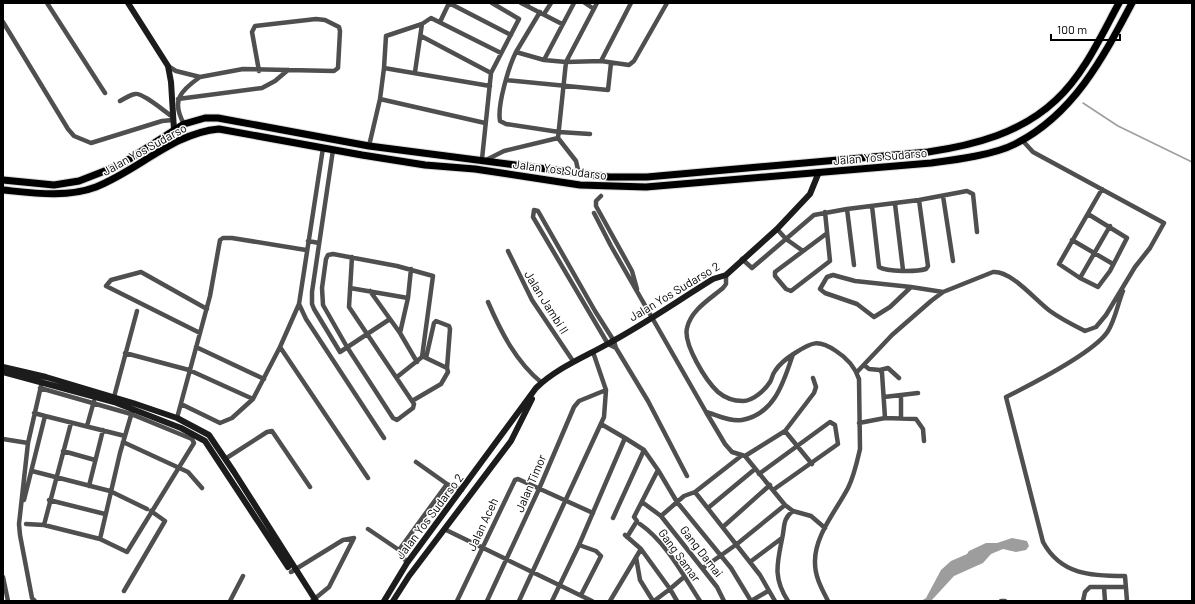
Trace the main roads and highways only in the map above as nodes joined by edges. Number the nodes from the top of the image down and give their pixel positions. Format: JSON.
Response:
{"nodes":[{"id":1,"x":128,"y":3,"type":"edge"},
{"id":2,"x":1119,"y":3,"type":"edge"},
{"id":3,"x":1132,"y":3,"type":"edge"},
{"id":4,"x":1095,"y":46,"type":"junction"},
{"id":5,"x":1106,"y":52,"type":"junction"},
{"id":6,"x":1052,"y":104,"type":"junction"},
{"id":7,"x":1059,"y":111,"type":"junction"},
{"id":8,"x":174,"y":130,"type":"junction"},
{"id":9,"x":343,"y":140,"type":"junction"},
{"id":10,"x":382,"y":147,"type":"junction"},
{"id":11,"x":341,"y":151,"type":"junction"},
{"id":12,"x":379,"y":157,"type":"junction"},
{"id":13,"x":819,"y":172,"type":"junction"},
{"id":14,"x":671,"y":174,"type":"junction"},
{"id":15,"x":614,"y":177,"type":"junction"},
{"id":16,"x":3,"y":180,"type":"edge"},
{"id":17,"x":673,"y":185,"type":"junction"},
{"id":18,"x":614,"y":187,"type":"junction"},
{"id":19,"x":3,"y":190,"type":"edge"},
{"id":20,"x":3,"y":367,"type":"edge"},
{"id":21,"x":3,"y":372,"type":"edge"},
{"id":22,"x":536,"y":388,"type":"junction"},
{"id":23,"x":458,"y":496,"type":"junction"},
{"id":24,"x":466,"y":502,"type":"junction"},
{"id":25,"x":293,"y":570,"type":"junction"},
{"id":26,"x":313,"y":601,"type":"edge"},
{"id":27,"x":384,"y":601,"type":"edge"},
{"id":28,"x":393,"y":601,"type":"edge"}],
"edges":[{"from":1,"to":8,"type":"main road"},
{"from":2,"to":4,"type":"main road","name":"Jalan Yos Sudarso"},
{"from":3,"to":5,"type":"main road","name":"Jalan Yos Sudarso"},
{"from":4,"to":5,"type":"main road"},
{"from":4,"to":6,"type":"main road","name":"Jalan Yos Sudarso"},
{"from":5,"to":7,"type":"main road","name":"Jalan Yos Sudarso"},
{"from":6,"to":7,"type":"main road"},
{"from":6,"to":14,"type":"main road","name":"Jalan Yos Sudarso"},
{"from":7,"to":13,"type":"main road","name":"Jalan Yos Sudarso"},
{"from":8,"to":9,"type":"main road","name":"Jalan Yos Sudarso"},
{"from":8,"to":16,"type":"main road","name":"Jalan Yos Sudarso"},
{"from":9,"to":10,"type":"main road","name":"Jalan Yos Sudarso"},
{"from":9,"to":11,"type":"main road"},
{"from":10,"to":12,"type":"main road"},
{"from":10,"to":15,"type":"main road","name":"Jalan Yos Sudarso"},
{"from":11,"to":12,"type":"main road","name":"Jalan Yos Sudarso"},
{"from":11,"to":19,"type":"main road","name":"Jalan Yos Sudarso"},
{"from":12,"to":18,"type":"main road","name":"Jalan Yos Sudarso"},
{"from":13,"to":17,"type":"main road","name":"Jalan Yos Sudarso"},
{"from":13,"to":22,"type":"main road","name":"Jalan Yos Sudarso 2"},
{"from":14,"to":15,"type":"main road","name":"Jalan Yos Sudarso"},
{"from":14,"to":17,"type":"main road"},
{"from":15,"to":18,"type":"main road"},
{"from":17,"to":18,"type":"main road","name":"Jalan Yos Sudarso"},
{"from":20,"to":25,"type":"main road"},
{"from":21,"to":25,"type":"main road"},
{"from":22,"to":23,"type":"main road","name":"Jalan Yos Sudarso 2"},
{"from":22,"to":24,"type":"main road","name":"Jalan Yos Sudarso 2"},
{"from":23,"to":24,"type":"main road"},
{"from":23,"to":27,"type":"main road","name":"Jalan Yos Sudarso 2"},
{"from":24,"to":28,"type":"main road","name":"Jalan Yos Sudarso 2"},
{"from":25,"to":26,"type":"main road"}]}
